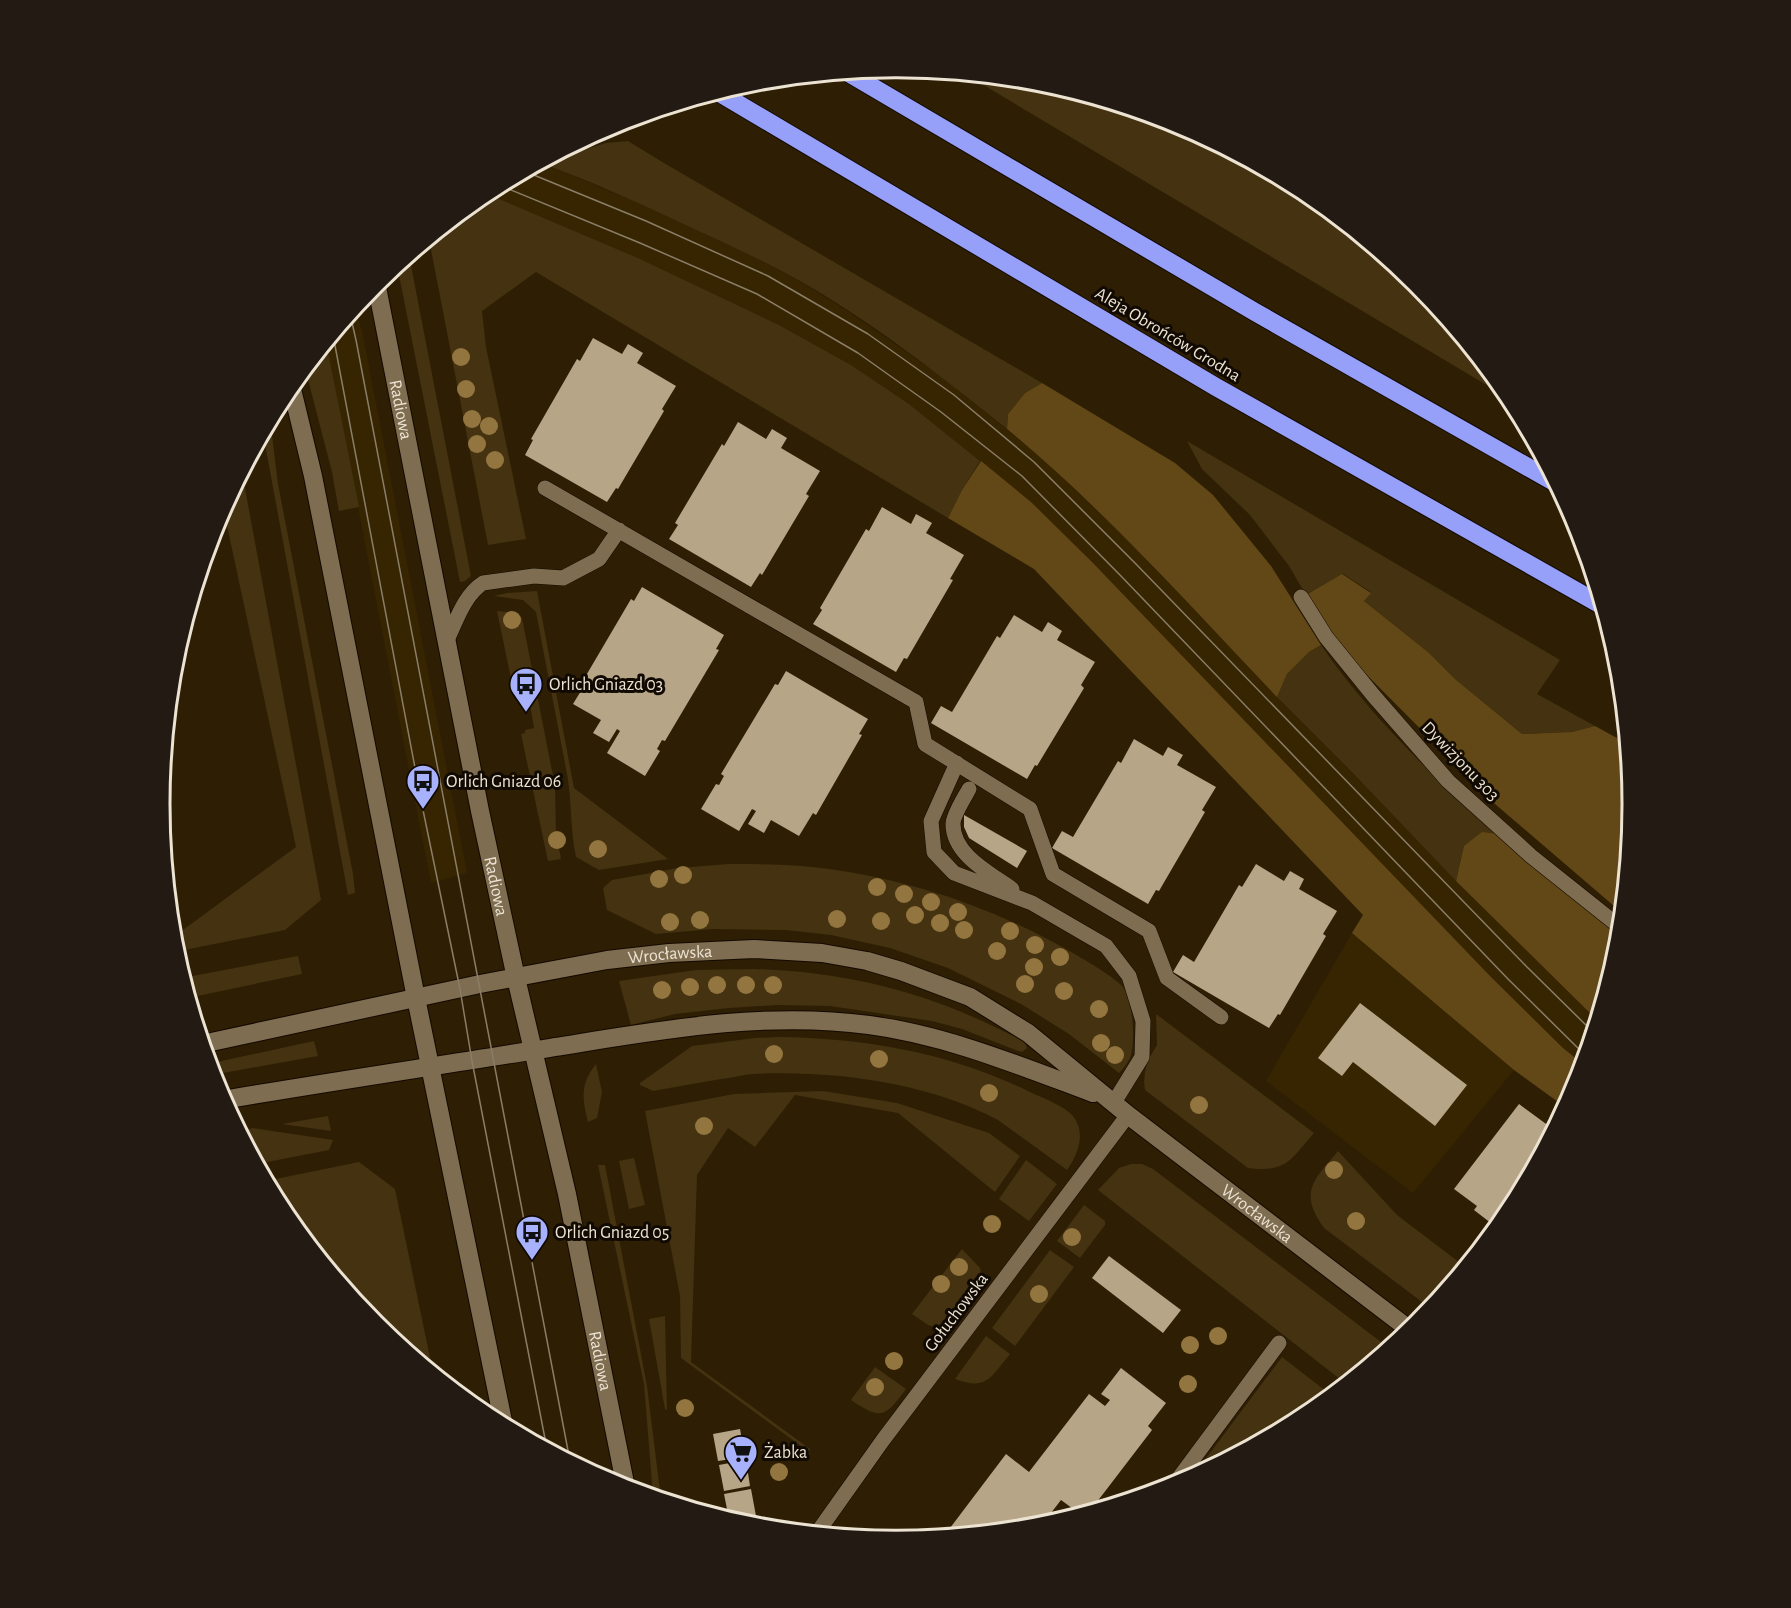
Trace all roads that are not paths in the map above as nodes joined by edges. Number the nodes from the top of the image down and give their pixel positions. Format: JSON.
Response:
{"nodes":[{"id":1,"x":860,"y":80,"type":"edge"},
{"id":2,"x":728,"y":98,"type":"edge"},
{"id":3,"x":378,"y":295,"type":"edge"},
{"id":4,"x":294,"y":398,"type":"edge"},
{"id":5,"x":1543,"y":476,"type":"edge"},
{"id":6,"x":545,"y":488,"type":"dead end"},
{"id":7,"x":619,"y":530,"type":"junction"},
{"id":8,"x":1301,"y":597,"type":"dead end"},
{"id":9,"x":1592,"y":600,"type":"edge"},
{"id":10,"x":446,"y":642,"type":"junction"},
{"id":11,"x":957,"y":764,"type":"junction"},
{"id":12,"x":969,"y":789,"type":"dead end"},
{"id":13,"x":1032,"y":903,"type":"junction"},
{"id":14,"x":1612,"y":920,"type":"edge"},
{"id":15,"x":516,"y":978,"type":"junction"},
{"id":16,"x":416,"y":998,"type":"junction"},
{"id":17,"x":1221,"y":1017,"type":"dead end"},
{"id":18,"x":210,"y":1042,"type":"edge"},
{"id":19,"x":534,"y":1050,"type":"junction"},
{"id":20,"x":430,"y":1067,"type":"junction"},
{"id":21,"x":232,"y":1098,"type":"edge"},
{"id":22,"x":1110,"y":1101,"type":"junction"},
{"id":23,"x":1128,"y":1115,"type":"junction"},
{"id":24,"x":1402,"y":1324,"type":"edge"},
{"id":25,"x":1279,"y":1343,"type":"dead end"},
{"id":26,"x":502,"y":1414,"type":"edge"},
{"id":27,"x":1185,"y":1469,"type":"edge"},
{"id":28,"x":624,"y":1477,"type":"edge"},
{"id":29,"x":822,"y":1526,"type":"edge"}],
"edges":[{"from":1,"to":5,"type":"highway"},
{"from":2,"to":9,"type":"highway","name":"Aleja Obrońców Grodna"},
{"from":3,"to":10,"type":"street","name":"Radiowa"},
{"from":4,"to":16,"type":"street"},
{"from":6,"to":7,"type":"lane"},
{"from":7,"to":10,"type":"lane"},
{"from":7,"to":11,"type":"lane"},
{"from":8,"to":14,"type":"lane","name":"Dywizjonu 303"},
{"from":10,"to":15,"type":"street","name":"Radiowa"},
{"from":11,"to":13,"type":"lane"},
{"from":11,"to":17,"type":"lane"},
{"from":12,"to":13,"type":"lane"},
{"from":13,"to":22,"type":"lane"},
{"from":15,"to":16,"type":"street","name":"Wrocławska"},
{"from":15,"to":19,"type":"street","name":"Radiowa"},
{"from":15,"to":22,"type":"street","name":"Wrocławska"},
{"from":16,"to":18,"type":"street","name":"Wrocławska"},
{"from":16,"to":20,"type":"street"},
{"from":19,"to":20,"type":"street","name":"Wrocławska"},
{"from":19,"to":22,"type":"street","name":"Wrocławska"},
{"from":19,"to":28,"type":"street","name":"Radiowa"},
{"from":20,"to":21,"type":"street","name":"Wrocławska"},
{"from":20,"to":26,"type":"street"},
{"from":22,"to":23,"type":"street","name":"Wrocławska"},
{"from":23,"to":24,"type":"street","name":"Wrocławska"},
{"from":23,"to":29,"type":"lane","name":"Gołuchowska"},
{"from":25,"to":27,"type":"lane"}]}
